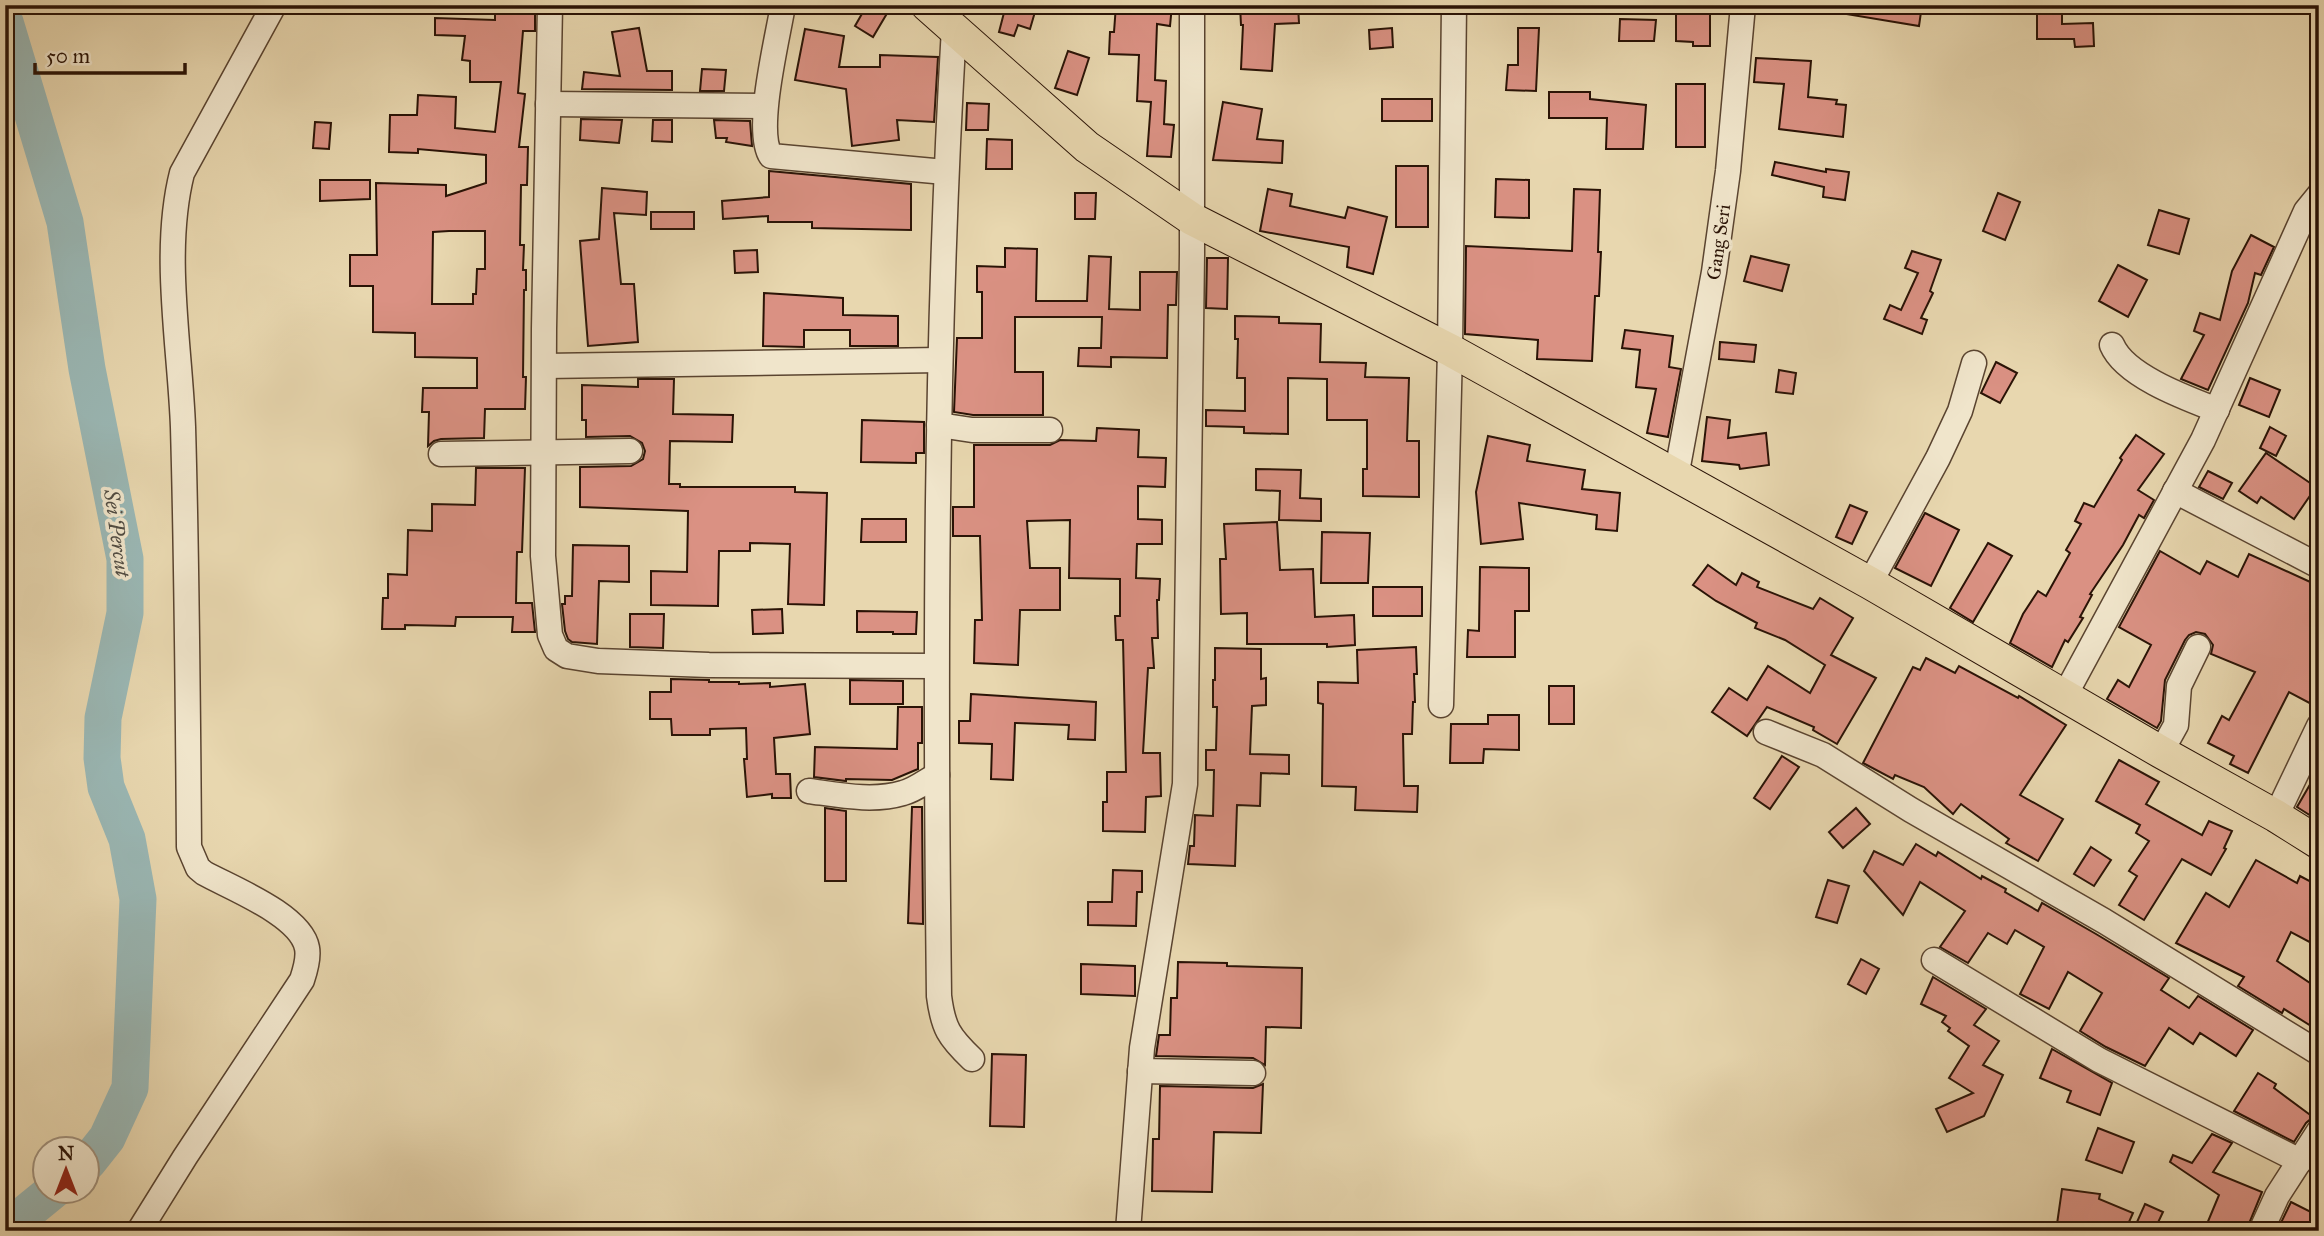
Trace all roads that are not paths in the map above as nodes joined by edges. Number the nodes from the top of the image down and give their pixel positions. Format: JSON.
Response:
{"nodes":[{"id":1,"x":274,"y":5,"type":"edge"},
{"id":2,"x":550,"y":5,"type":"edge"},
{"id":3,"x":783,"y":5,"type":"edge"},
{"id":4,"x":927,"y":5,"type":"edge"},
{"id":5,"x":1192,"y":5,"type":"edge"},
{"id":6,"x":1454,"y":5,"type":"edge"},
{"id":7,"x":1743,"y":5,"type":"edge"},
{"id":8,"x":954,"y":28,"type":"junction"},
{"id":9,"x":548,"y":104,"type":"junction"},
{"id":10,"x":765,"y":106,"type":"junction"},
{"id":11,"x":945,"y":172,"type":"junction"},
{"id":12,"x":2319,"y":195,"type":"edge"},
{"id":13,"x":1192,"y":219,"type":"junction"},
{"id":14,"x":2112,"y":345,"type":"dead end"},
{"id":15,"x":1450,"y":350,"type":"junction"},
{"id":16,"x":940,"y":360,"type":"junction"},
{"id":17,"x":1974,"y":363,"type":"dead end"},
{"id":18,"x":545,"y":366,"type":"junction"},
{"id":19,"x":2217,"y":410,"type":"junction"},
{"id":20,"x":939,"y":425,"type":"junction"},
{"id":21,"x":1050,"y":430,"type":"dead end"},
{"id":22,"x":630,"y":452,"type":"dead end"},
{"id":23,"x":544,"y":453,"type":"junction"},
{"id":24,"x":441,"y":454,"type":"dead end"},
{"id":25,"x":1676,"y":477,"type":"junction"},
{"id":26,"x":2175,"y":491,"type":"junction"},
{"id":27,"x":2319,"y":566,"type":"edge"},
{"id":28,"x":1870,"y":583,"type":"junction"},
{"id":29,"x":2198,"y":647,"type":"dead end"},
{"id":30,"x":936,"y":666,"type":"junction"},
{"id":31,"x":2064,"y":697,"type":"junction"},
{"id":32,"x":1441,"y":705,"type":"dead end"},
{"id":33,"x":2319,"y":726,"type":"edge"},
{"id":34,"x":1766,"y":732,"type":"dead end"},
{"id":35,"x":2161,"y":752,"type":"junction"},
{"id":36,"x":937,"y":775,"type":"junction"},
{"id":37,"x":809,"y":791,"type":"dead end"},
{"id":38,"x":2276,"y":816,"type":"junction"},
{"id":39,"x":2319,"y":843,"type":"edge"},
{"id":40,"x":1934,"y":960,"type":"dead end"},
{"id":41,"x":2319,"y":1053,"type":"edge"},
{"id":42,"x":972,"y":1059,"type":"dead end"},
{"id":43,"x":1140,"y":1071,"type":"junction"},
{"id":44,"x":1253,"y":1073,"type":"dead end"},
{"id":45,"x":2319,"y":1132,"type":"edge"},
{"id":46,"x":2300,"y":1161,"type":"junction"},
{"id":47,"x":139,"y":1231,"type":"edge"},
{"id":48,"x":1128,"y":1231,"type":"edge"},
{"id":49,"x":2261,"y":1231,"type":"edge"}],
"edges":[{"from":1,"to":47,"type":"street"},
{"from":2,"to":9,"type":"street"},
{"from":3,"to":10,"type":"street"},
{"from":4,"to":8,"type":"main road"},
{"from":5,"to":13,"type":"street"},
{"from":6,"to":15,"type":"street"},
{"from":7,"to":25,"type":"street","name":"Gang Seri"},
{"from":8,"to":11,"type":"street"},
{"from":8,"to":13,"type":"main road"},
{"from":9,"to":10,"type":"street"},
{"from":9,"to":18,"type":"street"},
{"from":10,"to":11,"type":"street"},
{"from":11,"to":16,"type":"street"},
{"from":12,"to":19,"type":"street"},
{"from":13,"to":15,"type":"main road"},
{"from":13,"to":43,"type":"street"},
{"from":14,"to":19,"type":"street"},
{"from":15,"to":25,"type":"main road"},
{"from":15,"to":32,"type":"street"},
{"from":16,"to":18,"type":"street"},
{"from":16,"to":20,"type":"street"},
{"from":17,"to":28,"type":"street"},
{"from":18,"to":23,"type":"street"},
{"from":19,"to":26,"type":"street"},
{"from":20,"to":21,"type":"street"},
{"from":20,"to":30,"type":"street"},
{"from":22,"to":23,"type":"street"},
{"from":23,"to":24,"type":"street"},
{"from":23,"to":30,"type":"street"},
{"from":25,"to":28,"type":"main road"},
{"from":26,"to":27,"type":"street"},
{"from":26,"to":31,"type":"street"},
{"from":28,"to":31,"type":"main road"},
{"from":29,"to":35,"type":"street"},
{"from":30,"to":36,"type":"street"},
{"from":31,"to":35,"type":"main road"},
{"from":33,"to":38,"type":"street"},
{"from":34,"to":41,"type":"street"},
{"from":35,"to":38,"type":"main road"},
{"from":36,"to":37,"type":"street"},
{"from":36,"to":42,"type":"street"},
{"from":38,"to":39,"type":"main road"},
{"from":40,"to":46,"type":"street"},
{"from":43,"to":44,"type":"street"},
{"from":43,"to":48,"type":"street"},
{"from":45,"to":46,"type":"street"},
{"from":46,"to":49,"type":"street"}]}
